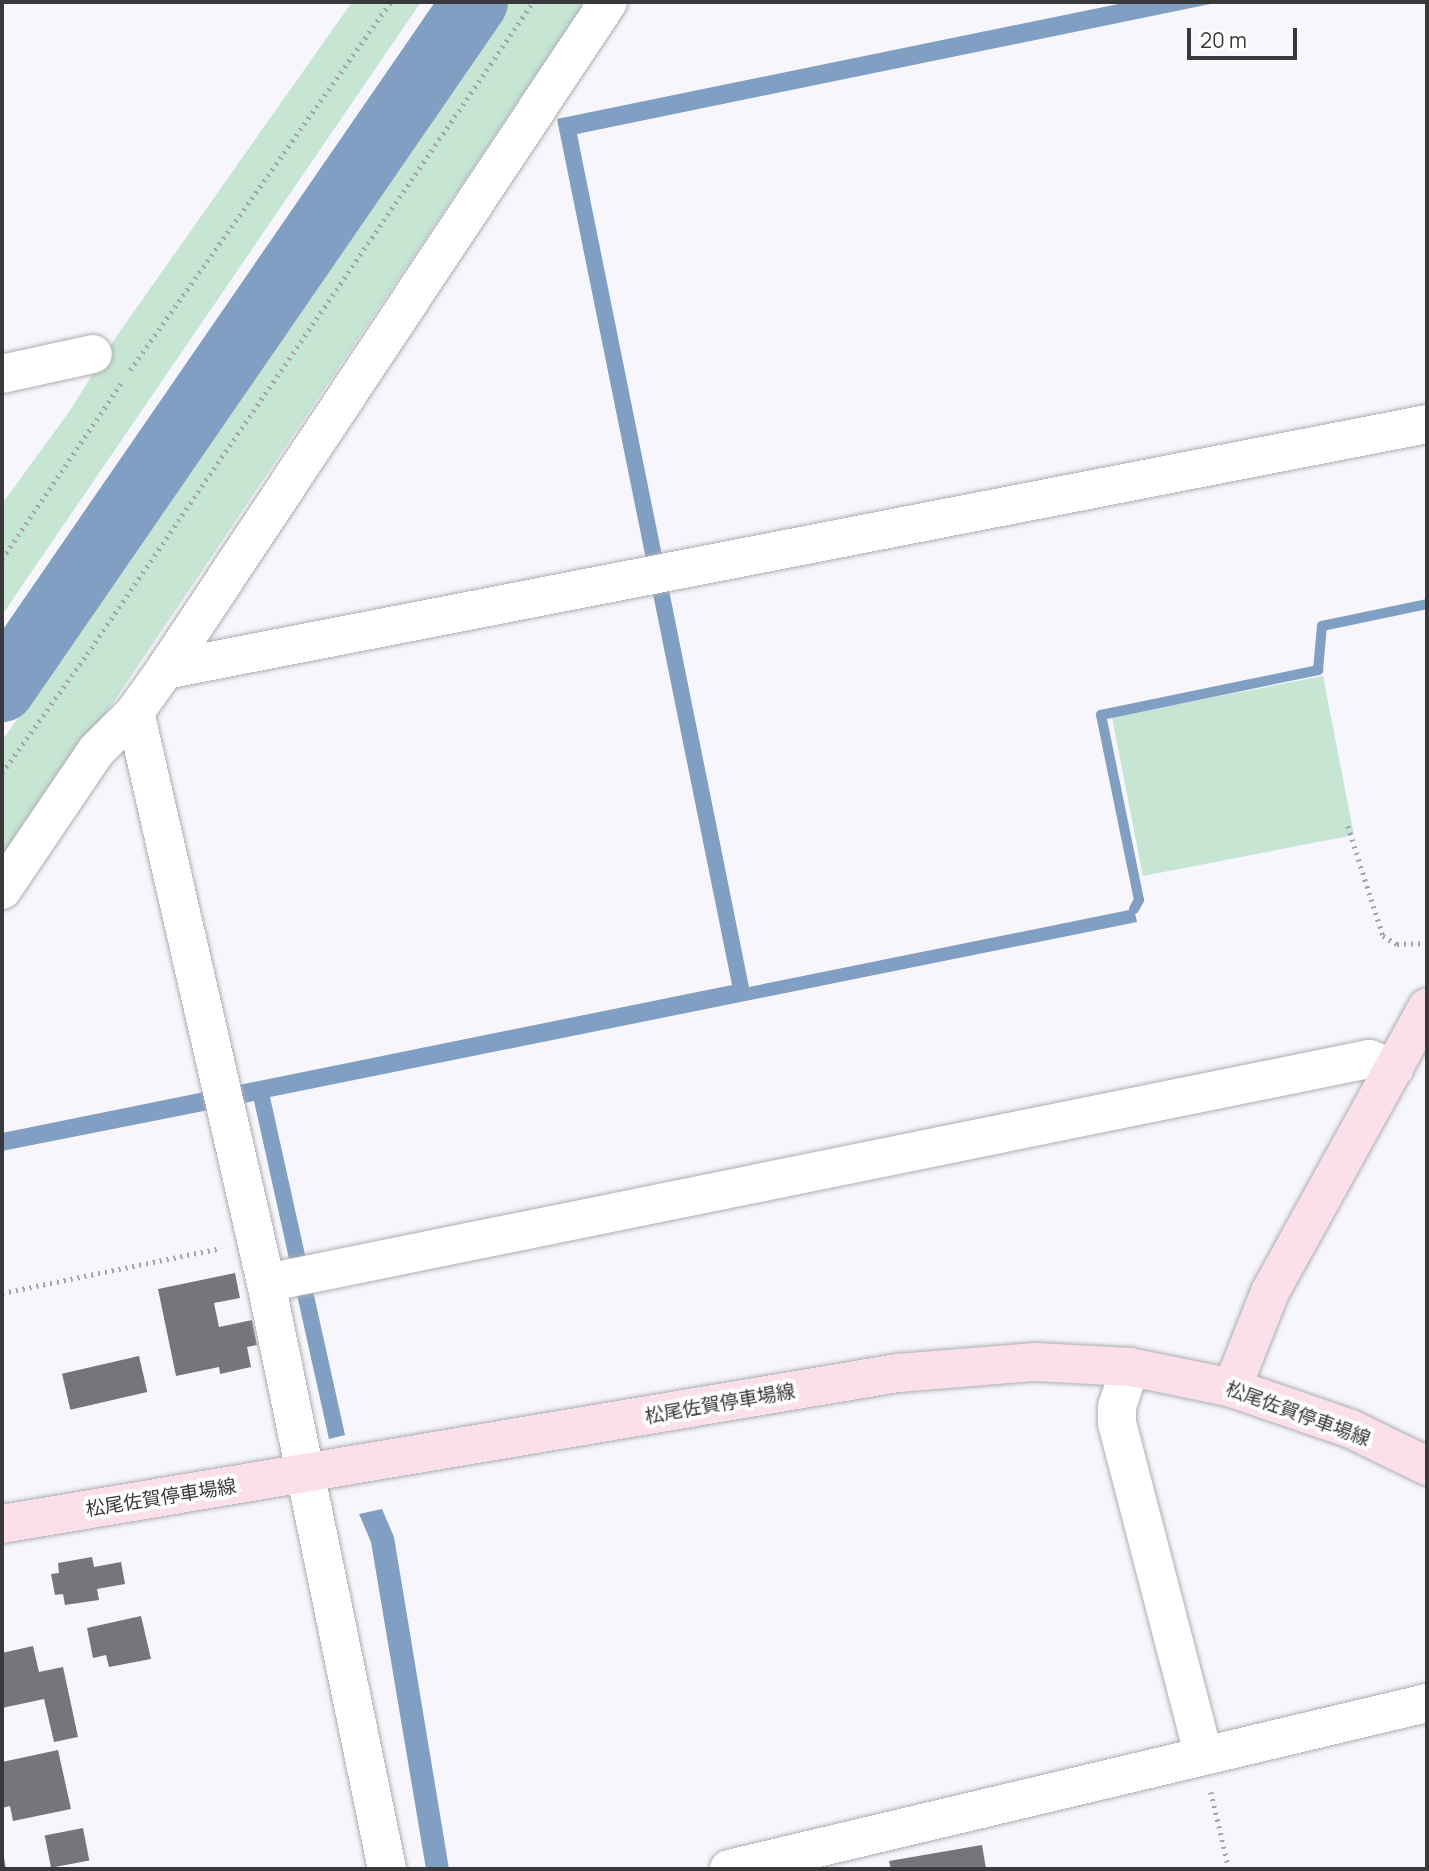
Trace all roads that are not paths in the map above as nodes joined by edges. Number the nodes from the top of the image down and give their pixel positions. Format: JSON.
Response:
{"nodes":[{"id":1,"x":608,"y":2,"type":"edge"},
{"id":2,"x":93,"y":354,"type":"dead end"},
{"id":3,"x":2,"y":374,"type":"edge"},
{"id":4,"x":1427,"y":424,"type":"edge"},
{"id":5,"x":164,"y":670,"type":"junction"},
{"id":6,"x":135,"y":712,"type":"junction"},
{"id":7,"x":2,"y":890,"type":"edge"},
{"id":8,"x":1427,"y":1008,"type":"edge"},
{"id":9,"x":1394,"y":1068,"type":"junction"},
{"id":10,"x":288,"y":1279,"type":"junction"},
{"id":11,"x":1130,"y":1367,"type":"junction"},
{"id":12,"x":1233,"y":1388,"type":"junction"},
{"id":13,"x":1427,"y":1466,"type":"edge"},
{"id":14,"x":306,"y":1474,"type":"junction"},
{"id":15,"x":2,"y":1524,"type":"edge"},
{"id":16,"x":1427,"y":1703,"type":"edge"},
{"id":17,"x":1203,"y":1754,"type":"junction"},
{"id":18,"x":387,"y":1869,"type":"edge"},
{"id":19,"x":729,"y":1869,"type":"edge"}],
"edges":[{"from":1,"to":5,"type":"street"},
{"from":2,"to":3,"type":"street"},
{"from":4,"to":5,"type":"street"},
{"from":5,"to":6,"type":"street"},
{"from":6,"to":7,"type":"street"},
{"from":6,"to":10,"type":"street"},
{"from":8,"to":9,"type":"main road"},
{"from":9,"to":10,"type":"street"},
{"from":9,"to":12,"type":"main road"},
{"from":10,"to":14,"type":"street"},
{"from":11,"to":12,"type":"main road","name":"松尾佐賀停車場線"},
{"from":11,"to":14,"type":"main road","name":"松尾佐賀停車場線"},
{"from":11,"to":17,"type":"street"},
{"from":12,"to":13,"type":"main road","name":"松尾佐賀停車場線"},
{"from":14,"to":15,"type":"main road","name":"松尾佐賀停車場線"},
{"from":14,"to":18,"type":"street"},
{"from":16,"to":17,"type":"street"},
{"from":17,"to":19,"type":"street"}]}
